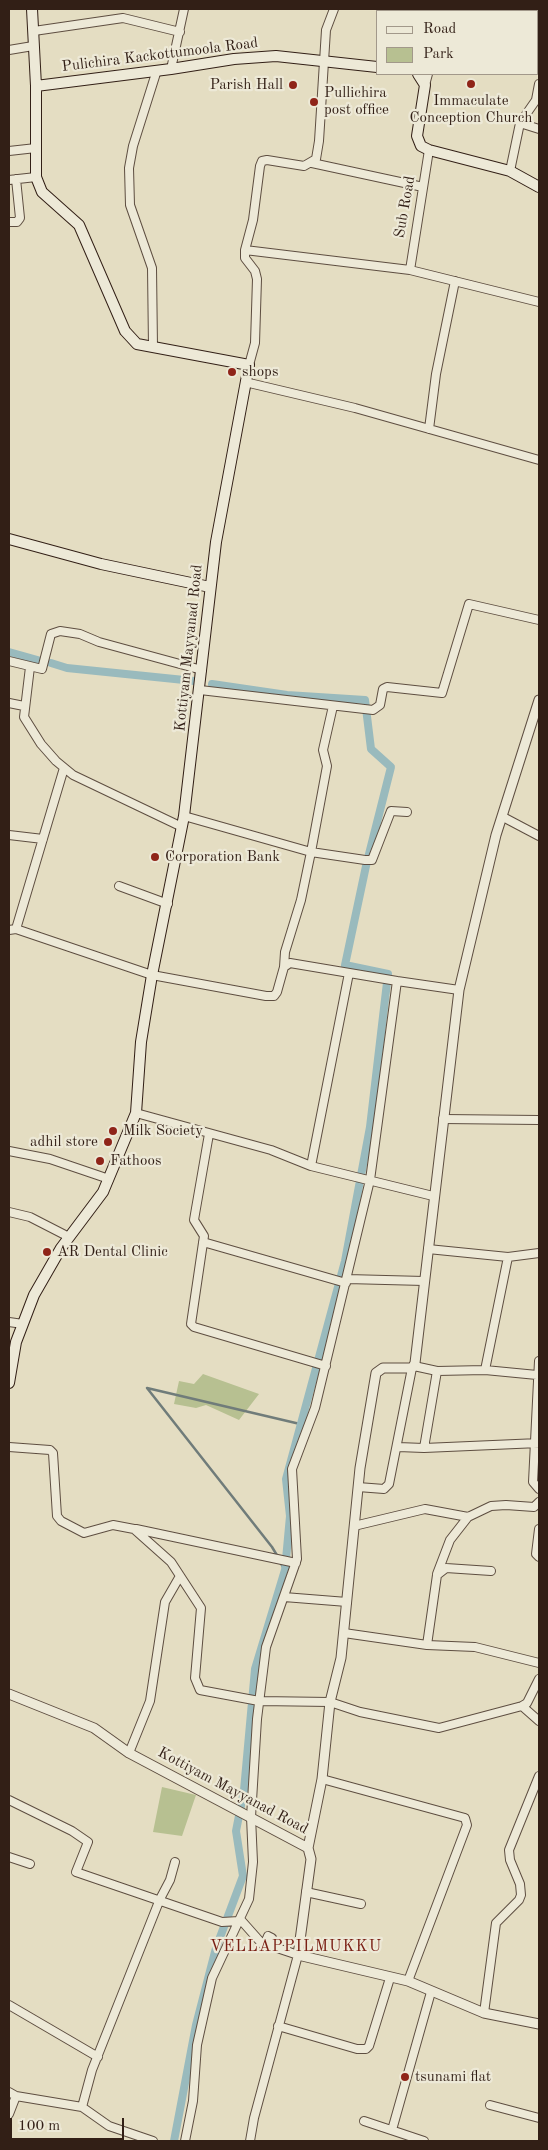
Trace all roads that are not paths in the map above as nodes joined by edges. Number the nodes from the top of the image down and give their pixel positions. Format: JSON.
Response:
{"nodes":[{"id":1,"x":32,"y":9,"type":"edge"},
{"id":2,"x":184,"y":9,"type":"edge"},
{"id":3,"x":334,"y":9,"type":"edge"},
{"id":4,"x":34,"y":31,"type":"junction"},
{"id":5,"x":180,"y":32,"type":"junction"},
{"id":6,"x":33,"y":46,"type":"junction"},
{"id":7,"x":9,"y":50,"type":"edge"},
{"id":8,"x":324,"y":60,"type":"junction"},
{"id":9,"x":376,"y":67,"type":"edge"},
{"id":10,"x":172,"y":69,"type":"junction"},
{"id":11,"x":157,"y":70,"type":"junction"},
{"id":12,"x":419,"y":75,"type":"edge"},
{"id":13,"x":428,"y":75,"type":"edge"},
{"id":14,"x":539,"y":84,"type":"edge"},
{"id":15,"x":425,"y":85,"type":"junction"},
{"id":16,"x":36,"y":86,"type":"junction"},
{"id":17,"x":520,"y":123,"type":"junction"},
{"id":18,"x":539,"y":129,"type":"edge"},
{"id":19,"x":36,"y":148,"type":"junction"},
{"id":20,"x":429,"y":150,"type":"junction"},
{"id":21,"x":9,"y":151,"type":"edge"},
{"id":22,"x":312,"y":163,"type":"junction"},
{"id":23,"x":510,"y":170,"type":"junction"},
{"id":24,"x":36,"y":177,"type":"junction"},
{"id":25,"x":12,"y":179,"type":"edge"},
{"id":26,"x":422,"y":187,"type":"junction"},
{"id":27,"x":539,"y":187,"type":"edge"},
{"id":28,"x":9,"y":222,"type":"edge"},
{"id":29,"x":245,"y":250,"type":"junction"},
{"id":30,"x":410,"y":270,"type":"junction"},
{"id":31,"x":455,"y":281,"type":"junction"},
{"id":32,"x":539,"y":302,"type":"edge"},
{"id":33,"x":152,"y":347,"type":"junction"},
{"id":34,"x":249,"y":364,"type":"junction"},
{"id":35,"x":245,"y":382,"type":"junction"},
{"id":36,"x":428,"y":429,"type":"junction"},
{"id":37,"x":539,"y":460,"type":"edge"},
{"id":38,"x":9,"y":539,"type":"edge"},
{"id":39,"x":210,"y":587,"type":"junction"},
{"id":40,"x":539,"y":620,"type":"edge"},
{"id":41,"x":9,"y":661,"type":"edge"},
{"id":42,"x":30,"y":667,"type":"junction"},
{"id":43,"x":202,"y":670,"type":"junction"},
{"id":44,"x":200,"y":690,"type":"junction"},
{"id":45,"x":539,"y":700,"type":"edge"},
{"id":46,"x":9,"y":703,"type":"edge"},
{"id":47,"x":24,"y":706,"type":"junction"},
{"id":48,"x":333,"y":706,"type":"junction"},
{"id":49,"x":64,"y":768,"type":"junction"},
{"id":50,"x":407,"y":812,"type":"dead end"},
{"id":51,"x":184,"y":816,"type":"junction"},
{"id":52,"x":503,"y":817,"type":"junction"},
{"id":53,"x":182,"y":827,"type":"junction"},
{"id":54,"x":9,"y":835,"type":"edge"},
{"id":55,"x":539,"y":836,"type":"edge"},
{"id":56,"x":43,"y":839,"type":"junction"},
{"id":57,"x":312,"y":852,"type":"junction"},
{"id":58,"x":119,"y":886,"type":"dead end"},
{"id":59,"x":168,"y":904,"type":"junction"},
{"id":60,"x":12,"y":930,"type":"edge"},
{"id":61,"x":284,"y":967,"type":"junction"},
{"id":62,"x":349,"y":973,"type":"junction"},
{"id":63,"x":152,"y":975,"type":"junction"},
{"id":64,"x":398,"y":981,"type":"junction"},
{"id":65,"x":459,"y":990,"type":"junction"},
{"id":66,"x":136,"y":1113,"type":"junction"},
{"id":67,"x":443,"y":1119,"type":"junction"},
{"id":68,"x":539,"y":1120,"type":"edge"},
{"id":69,"x":209,"y":1134,"type":"junction"},
{"id":70,"x":9,"y":1151,"type":"edge"},
{"id":71,"x":311,"y":1166,"type":"junction"},
{"id":72,"x":109,"y":1179,"type":"junction"},
{"id":73,"x":370,"y":1180,"type":"junction"},
{"id":74,"x":433,"y":1196,"type":"junction"},
{"id":75,"x":9,"y":1212,"type":"edge"},
{"id":76,"x":69,"y":1237,"type":"junction"},
{"id":77,"x":203,"y":1242,"type":"junction"},
{"id":78,"x":428,"y":1249,"type":"junction"},
{"id":79,"x":539,"y":1253,"type":"edge"},
{"id":80,"x":508,"y":1257,"type":"junction"},
{"id":81,"x":346,"y":1281,"type":"junction"},
{"id":82,"x":424,"y":1281,"type":"junction"},
{"id":83,"x":9,"y":1322,"type":"edge"},
{"id":84,"x":23,"y":1324,"type":"junction"},
{"id":85,"x":539,"y":1362,"type":"edge"},
{"id":86,"x":326,"y":1366,"type":"junction"},
{"id":87,"x":413,"y":1367,"type":"junction"},
{"id":88,"x":485,"y":1370,"type":"junction"},
{"id":89,"x":437,"y":1371,"type":"junction"},
{"id":90,"x":537,"y":1375,"type":"junction"},
{"id":91,"x":9,"y":1383,"type":"edge"},
{"id":92,"x":537,"y":1443,"type":"edge"},
{"id":93,"x":9,"y":1447,"type":"edge"},
{"id":94,"x":398,"y":1447,"type":"junction"},
{"id":95,"x":424,"y":1448,"type":"junction"},
{"id":96,"x":358,"y":1487,"type":"junction"},
{"id":97,"x":539,"y":1489,"type":"edge"},
{"id":98,"x":539,"y":1502,"type":"edge"},
{"id":99,"x":468,"y":1517,"type":"junction"},
{"id":100,"x":354,"y":1526,"type":"junction"},
{"id":101,"x":134,"y":1529,"type":"junction"},
{"id":102,"x":539,"y":1529,"type":"edge"},
{"id":103,"x":539,"y":1557,"type":"edge"},
{"id":104,"x":296,"y":1563,"type":"junction"},
{"id":105,"x":491,"y":1571,"type":"dead end"},
{"id":106,"x":437,"y":1574,"type":"junction"},
{"id":107,"x":180,"y":1576,"type":"junction"},
{"id":108,"x":284,"y":1596,"type":"junction"},
{"id":109,"x":347,"y":1602,"type":"junction"},
{"id":110,"x":344,"y":1633,"type":"junction"},
{"id":111,"x":427,"y":1645,"type":"junction"},
{"id":112,"x":539,"y":1663,"type":"edge"},
{"id":113,"x":539,"y":1678,"type":"edge"},
{"id":114,"x":9,"y":1694,"type":"edge"},
{"id":115,"x":259,"y":1700,"type":"junction"},
{"id":116,"x":330,"y":1702,"type":"junction"},
{"id":117,"x":522,"y":1706,"type":"junction"},
{"id":118,"x":539,"y":1721,"type":"edge"},
{"id":119,"x":129,"y":1752,"type":"junction"},
{"id":120,"x":539,"y":1776,"type":"edge"},
{"id":121,"x":322,"y":1779,"type":"junction"},
{"id":122,"x":9,"y":1800,"type":"edge"},
{"id":123,"x":251,"y":1817,"type":"junction"},
{"id":124,"x":308,"y":1848,"type":"junction"},
{"id":125,"x":9,"y":1857,"type":"edge"},
{"id":126,"x":175,"y":1862,"type":"dead end"},
{"id":127,"x":30,"y":1864,"type":"dead end"},
{"id":128,"x":306,"y":1892,"type":"junction"},
{"id":129,"x":160,"y":1899,"type":"junction"},
{"id":130,"x":361,"y":1904,"type":"dead end"},
{"id":131,"x":239,"y":1920,"type":"junction"},
{"id":132,"x":298,"y":1955,"type":"junction"},
{"id":133,"x":390,"y":1978,"type":"junction"},
{"id":134,"x":408,"y":1981,"type":"junction"},
{"id":135,"x":431,"y":1992,"type":"junction"},
{"id":136,"x":9,"y":2005,"type":"edge"},
{"id":137,"x":484,"y":2013,"type":"junction"},
{"id":138,"x":539,"y":2024,"type":"edge"},
{"id":139,"x":278,"y":2026,"type":"junction"},
{"id":140,"x":98,"y":2057,"type":"junction"},
{"id":141,"x":12,"y":2094,"type":"edge"},
{"id":142,"x":490,"y":2106,"type":"dead end"},
{"id":143,"x":82,"y":2107,"type":"junction"},
{"id":144,"x":9,"y":2114,"type":"edge"},
{"id":145,"x":539,"y":2118,"type":"edge"},
{"id":146,"x":364,"y":2121,"type":"dead end"},
{"id":147,"x":392,"y":2130,"type":"junction"},
{"id":148,"x":154,"y":2141,"type":"edge"},
{"id":149,"x":185,"y":2141,"type":"edge"},
{"id":150,"x":250,"y":2141,"type":"edge"},
{"id":151,"x":424,"y":2141,"type":"edge"}],
"edges":[{"from":1,"to":4,"type":"main road"},
{"from":2,"to":5,"type":"street"},
{"from":3,"to":8,"type":"street"},
{"from":4,"to":5,"type":"street"},
{"from":4,"to":6,"type":"main road"},
{"from":5,"to":10,"type":"street"},
{"from":6,"to":7,"type":"street"},
{"from":6,"to":16,"type":"main road"},
{"from":8,"to":9,"type":"main road","name":"Pulichira Kackottumoola Road"},
{"from":8,"to":10,"type":"main road","name":"Pulichira Kackottumoola Road"},
{"from":8,"to":22,"type":"street"},
{"from":10,"to":11,"type":"main road","name":"Pulichira Kackottumoola Road"},
{"from":11,"to":16,"type":"main road","name":"Pulichira Kackottumoola Road"},
{"from":11,"to":33,"type":"street"},
{"from":12,"to":15,"type":"main road"},
{"from":13,"to":15,"type":"street"},
{"from":14,"to":17,"type":"street"},
{"from":15,"to":20,"type":"main road"},
{"from":16,"to":19,"type":"main road"},
{"from":17,"to":18,"type":"street"},
{"from":17,"to":23,"type":"street"},
{"from":19,"to":21,"type":"street"},
{"from":19,"to":24,"type":"main road"},
{"from":20,"to":23,"type":"main road"},
{"from":20,"to":26,"type":"street","name":"Sub Road"},
{"from":22,"to":26,"type":"street"},
{"from":22,"to":29,"type":"street"},
{"from":23,"to":27,"type":"main road"},
{"from":24,"to":25,"type":"street"},
{"from":24,"to":33,"type":"main road"},
{"from":25,"to":28,"type":"street"},
{"from":26,"to":30,"type":"street","name":"Sub Road"},
{"from":29,"to":30,"type":"street"},
{"from":29,"to":34,"type":"street"},
{"from":30,"to":31,"type":"street"},
{"from":31,"to":32,"type":"street"},
{"from":31,"to":36,"type":"street"},
{"from":33,"to":34,"type":"main road"},
{"from":34,"to":35,"type":"main road","name":"Kottiyam Mayyanad Road"},
{"from":35,"to":36,"type":"street"},
{"from":35,"to":39,"type":"main road","name":"Kottiyam Mayyanad Road"},
{"from":36,"to":37,"type":"street"},
{"from":38,"to":39,"type":"main road"},
{"from":39,"to":43,"type":"main road","name":"Kottiyam Mayyanad Road"},
{"from":40,"to":48,"type":"street"},
{"from":41,"to":42,"type":"street"},
{"from":42,"to":43,"type":"street"},
{"from":42,"to":47,"type":"street"},
{"from":43,"to":44,"type":"main road","name":"Kottiyam Mayyanad Road"},
{"from":44,"to":48,"type":"street"},
{"from":44,"to":51,"type":"main road","name":"Kottiyam Mayyanad Road"},
{"from":45,"to":52,"type":"street"},
{"from":46,"to":47,"type":"street"},
{"from":47,"to":49,"type":"street"},
{"from":48,"to":57,"type":"street"},
{"from":49,"to":53,"type":"street"},
{"from":49,"to":56,"type":"street"},
{"from":50,"to":57,"type":"street"},
{"from":51,"to":53,"type":"main road","name":"Kottiyam Mayyanad Road"},
{"from":51,"to":57,"type":"street"},
{"from":52,"to":55,"type":"street"},
{"from":52,"to":65,"type":"street"},
{"from":53,"to":59,"type":"main road","name":"Kottiyam Mayyanad Road"},
{"from":54,"to":56,"type":"street"},
{"from":56,"to":60,"type":"street"},
{"from":57,"to":61,"type":"street"},
{"from":58,"to":59,"type":"street"},
{"from":59,"to":63,"type":"main road","name":"Kottiyam Mayyanad Road"},
{"from":60,"to":63,"type":"street"},
{"from":61,"to":62,"type":"street"},
{"from":61,"to":63,"type":"street"},
{"from":62,"to":64,"type":"street"},
{"from":62,"to":71,"type":"street"},
{"from":63,"to":66,"type":"main road","name":"Kottiyam Mayyanad Road"},
{"from":64,"to":65,"type":"street"},
{"from":64,"to":73,"type":"street"},
{"from":65,"to":67,"type":"street"},
{"from":66,"to":69,"type":"street"},
{"from":66,"to":72,"type":"main road","name":"Kottiyam Mayyanad Road"},
{"from":67,"to":68,"type":"street"},
{"from":67,"to":74,"type":"street"},
{"from":69,"to":71,"type":"street"},
{"from":69,"to":77,"type":"street"},
{"from":70,"to":72,"type":"street"},
{"from":71,"to":73,"type":"street"},
{"from":72,"to":76,"type":"main road","name":"Kottiyam Mayyanad Road"},
{"from":73,"to":74,"type":"street"},
{"from":73,"to":81,"type":"street"},
{"from":74,"to":78,"type":"street"},
{"from":75,"to":76,"type":"street"},
{"from":76,"to":84,"type":"main road","name":"Kottiyam Mayyanad Road"},
{"from":77,"to":81,"type":"street"},
{"from":77,"to":86,"type":"street"},
{"from":78,"to":80,"type":"street"},
{"from":78,"to":82,"type":"street"},
{"from":79,"to":80,"type":"street"},
{"from":80,"to":88,"type":"street"},
{"from":81,"to":82,"type":"street"},
{"from":81,"to":86,"type":"street"},
{"from":82,"to":87,"type":"street"},
{"from":83,"to":84,"type":"street"},
{"from":84,"to":91,"type":"main road","name":"Kottiyam Mayyanad Road"},
{"from":85,"to":90,"type":"street"},
{"from":86,"to":104,"type":"street"},
{"from":87,"to":89,"type":"street"},
{"from":87,"to":94,"type":"street"},
{"from":87,"to":96,"type":"street"},
{"from":88,"to":89,"type":"street"},
{"from":88,"to":90,"type":"street"},
{"from":89,"to":95,"type":"street"},
{"from":90,"to":92,"type":"street"},
{"from":92,"to":95,"type":"street"},
{"from":92,"to":97,"type":"street"},
{"from":93,"to":101,"type":"street"},
{"from":94,"to":95,"type":"street"},
{"from":94,"to":96,"type":"street"},
{"from":96,"to":100,"type":"street"},
{"from":98,"to":99,"type":"street"},
{"from":99,"to":100,"type":"street"},
{"from":99,"to":106,"type":"street"},
{"from":100,"to":109,"type":"street"},
{"from":101,"to":104,"type":"street"},
{"from":101,"to":107,"type":"street"},
{"from":102,"to":103,"type":"street"},
{"from":104,"to":108,"type":"street"},
{"from":105,"to":106,"type":"street"},
{"from":106,"to":111,"type":"street"},
{"from":107,"to":115,"type":"street"},
{"from":107,"to":119,"type":"street"},
{"from":108,"to":109,"type":"street"},
{"from":108,"to":115,"type":"street"},
{"from":109,"to":110,"type":"street"},
{"from":110,"to":111,"type":"street"},
{"from":110,"to":116,"type":"street"},
{"from":111,"to":112,"type":"street"},
{"from":113,"to":117,"type":"street"},
{"from":114,"to":119,"type":"street","name":"Kottiyam Mayyanad Road"},
{"from":115,"to":116,"type":"street"},
{"from":115,"to":123,"type":"street"},
{"from":116,"to":117,"type":"street"},
{"from":116,"to":121,"type":"street"},
{"from":117,"to":118,"type":"street"},
{"from":119,"to":123,"type":"street","name":"Kottiyam Mayyanad Road"},
{"from":120,"to":137,"type":"street"},
{"from":121,"to":124,"type":"street"},
{"from":121,"to":134,"type":"street"},
{"from":122,"to":129,"type":"street"},
{"from":123,"to":124,"type":"street","name":"Kottiyam Mayyanad Road"},
{"from":123,"to":131,"type":"street"},
{"from":124,"to":128,"type":"street","name":"Kottiyam Mayyanad Road"},
{"from":125,"to":127,"type":"street"},
{"from":126,"to":129,"type":"street"},
{"from":128,"to":130,"type":"street"},
{"from":128,"to":132,"type":"street","name":"Kottiyam Mayyanad Road"},
{"from":129,"to":131,"type":"street"},
{"from":129,"to":140,"type":"street"},
{"from":131,"to":132,"type":"street"},
{"from":131,"to":149,"type":"street"},
{"from":132,"to":133,"type":"street"},
{"from":132,"to":139,"type":"street"},
{"from":133,"to":134,"type":"street"},
{"from":133,"to":139,"type":"street"},
{"from":134,"to":135,"type":"street"},
{"from":135,"to":137,"type":"street"},
{"from":135,"to":147,"type":"street"},
{"from":136,"to":140,"type":"street"},
{"from":137,"to":138,"type":"street"},
{"from":139,"to":150,"type":"street"},
{"from":140,"to":143,"type":"street"},
{"from":141,"to":143,"type":"street"},
{"from":141,"to":144,"type":"street"},
{"from":142,"to":145,"type":"street"},
{"from":143,"to":148,"type":"street"},
{"from":146,"to":147,"type":"street"},
{"from":147,"to":151,"type":"street"}]}
